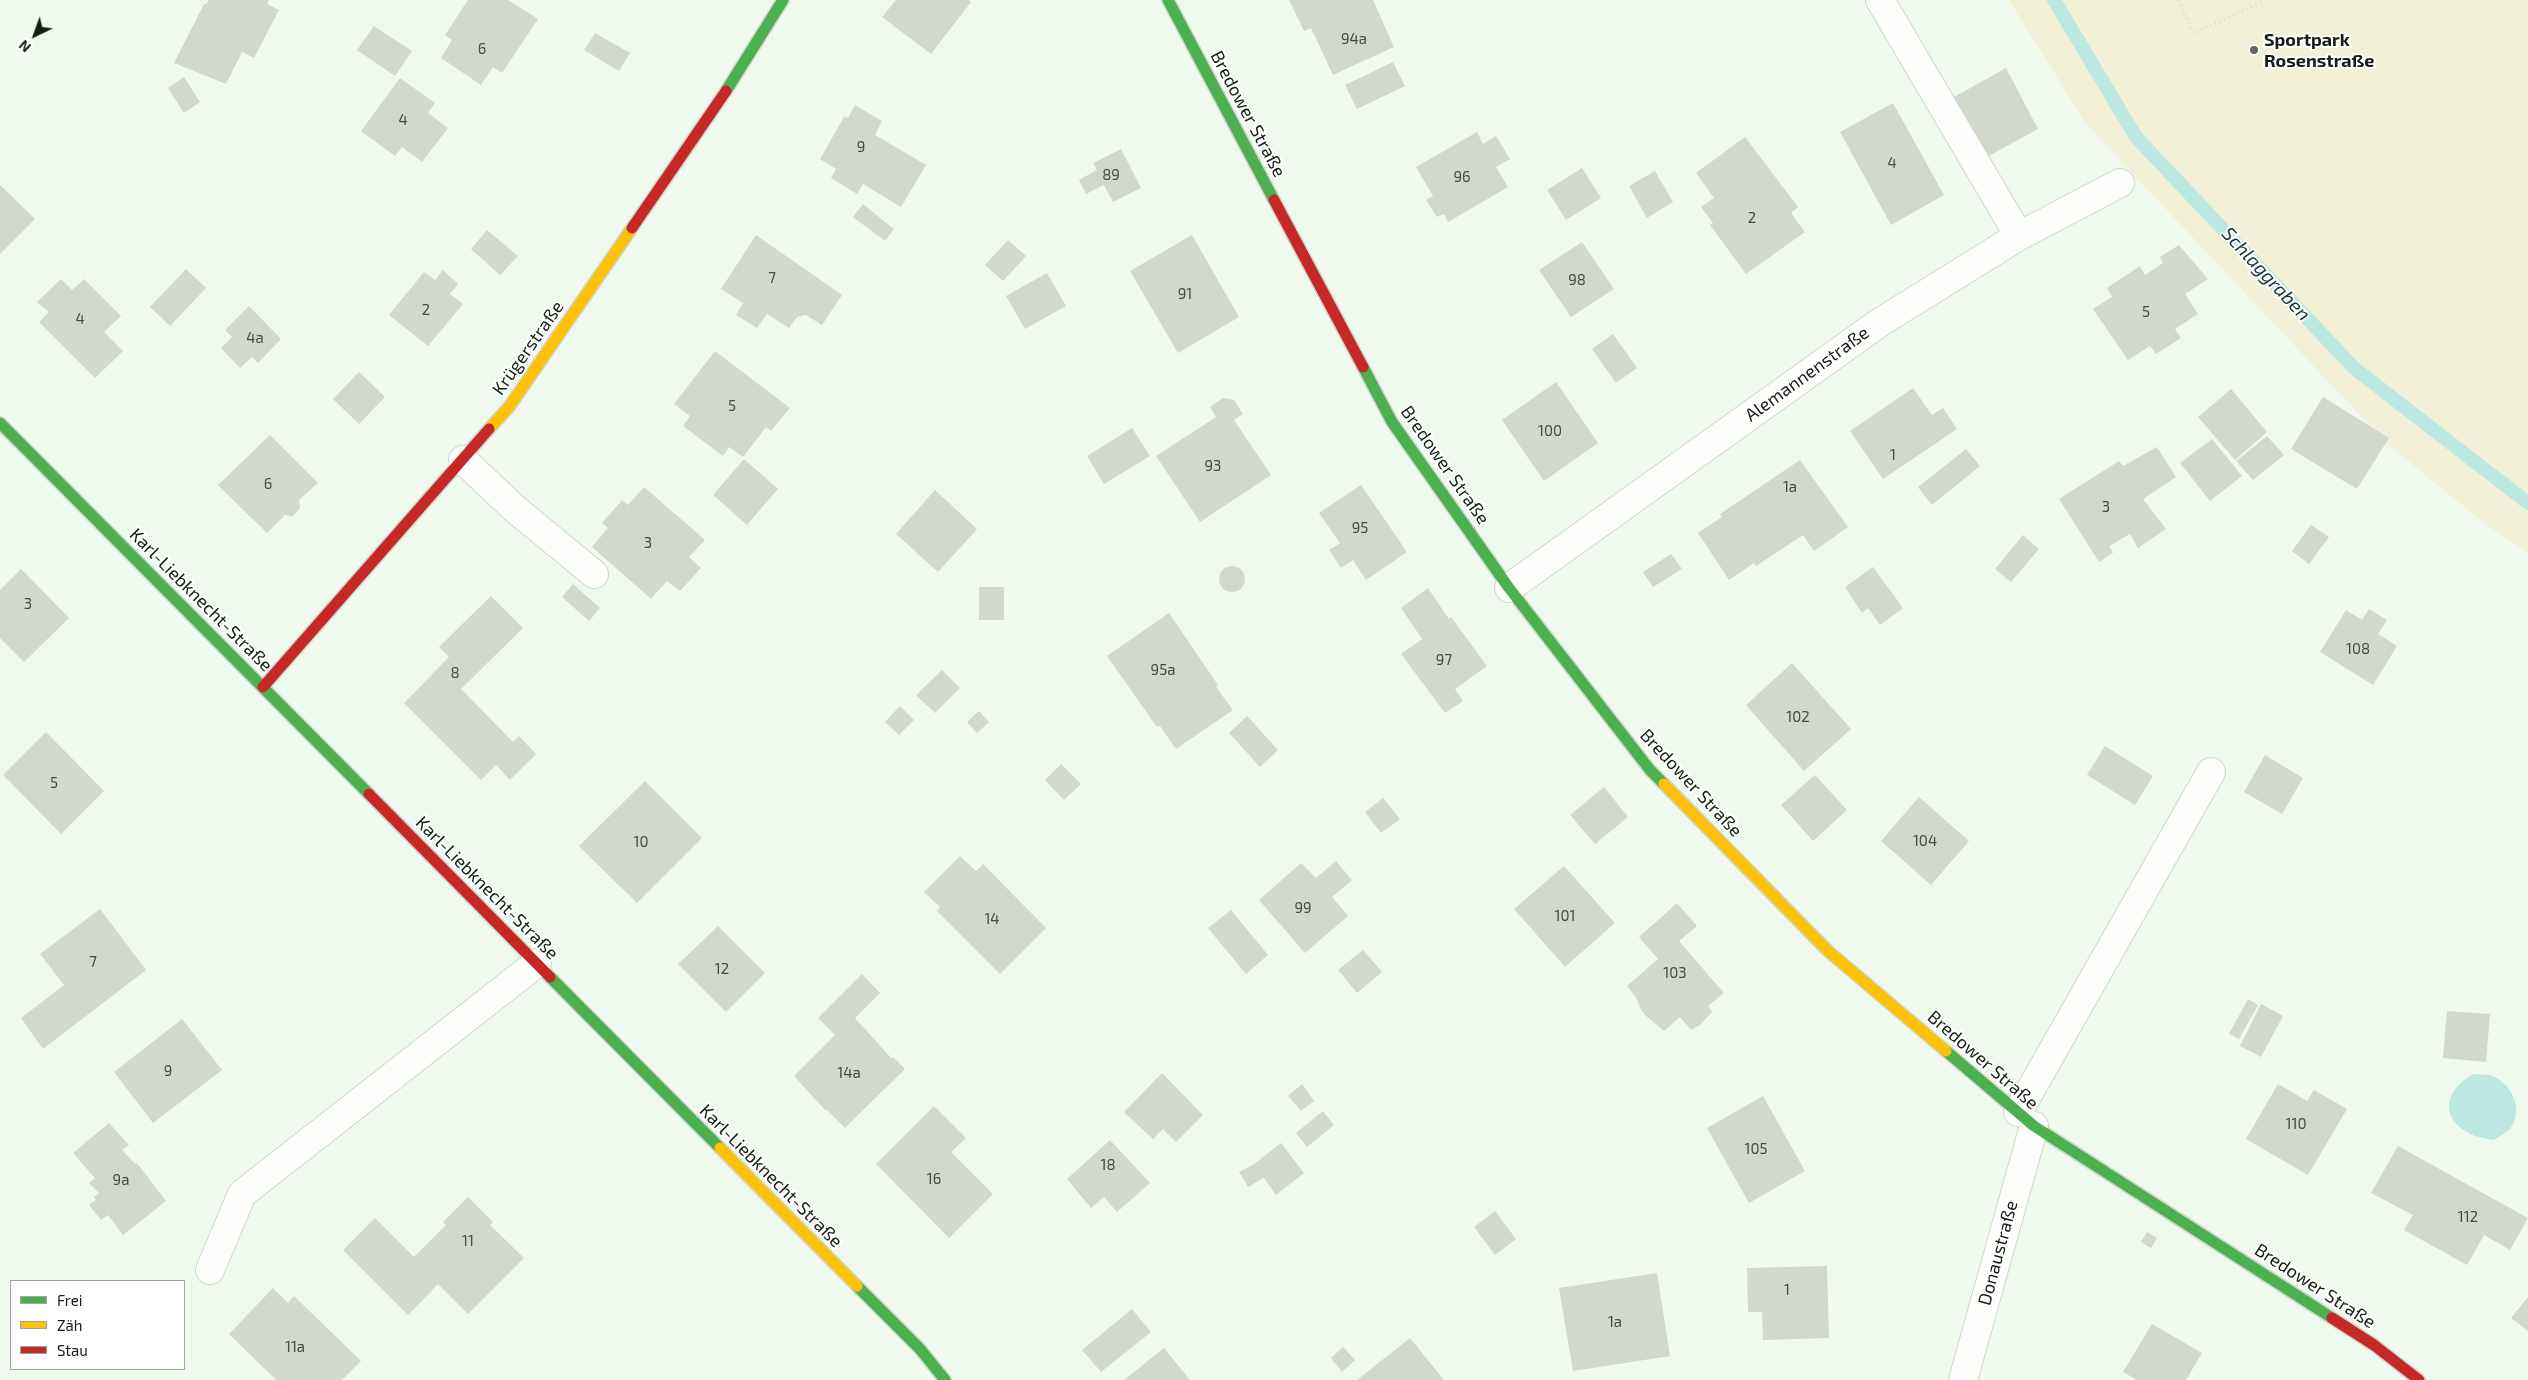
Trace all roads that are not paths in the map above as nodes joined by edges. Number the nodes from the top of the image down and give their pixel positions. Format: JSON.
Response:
{"nodes":[{"id":1,"x":783,"y":0,"type":"edge"},
{"id":2,"x":1168,"y":0,"type":"edge"},
{"id":3,"x":1880,"y":0,"type":"edge"},
{"id":4,"x":2120,"y":183,"type":"dead end"},
{"id":5,"x":2019,"y":236,"type":"junction"},
{"id":6,"x":0,"y":423,"type":"edge"},
{"id":7,"x":463,"y":460,"type":"junction"},
{"id":8,"x":594,"y":574,"type":"dead end"},
{"id":9,"x":1509,"y":588,"type":"junction"},
{"id":10,"x":263,"y":687,"type":"junction"},
{"id":11,"x":2211,"y":772,"type":"dead end"},
{"id":12,"x":537,"y":963,"type":"junction"},
{"id":13,"x":2026,"y":1119,"type":"junction"},
{"id":14,"x":210,"y":1270,"type":"dead end"},
{"id":15,"x":945,"y":1380,"type":"edge"},
{"id":16,"x":1963,"y":1380,"type":"edge"},
{"id":17,"x":2419,"y":1380,"type":"edge"}],
"edges":[{"from":1,"to":7,"type":"street","name":"Krügerstraße"},
{"from":2,"to":9,"type":"street","name":"Bredower Straße"},
{"from":3,"to":5,"type":"street"},
{"from":4,"to":5,"type":"street","name":"Alemannenstraße"},
{"from":5,"to":9,"type":"street","name":"Alemannenstraße"},
{"from":6,"to":10,"type":"street","name":"Karl-Liebknecht-Straße"},
{"from":7,"to":8,"type":"street"},
{"from":7,"to":10,"type":"street","name":"Krügerstraße"},
{"from":9,"to":13,"type":"street","name":"Bredower Straße"},
{"from":10,"to":12,"type":"street","name":"Karl-Liebknecht-Straße"},
{"from":11,"to":13,"type":"street","name":"Donaustraße"},
{"from":12,"to":14,"type":"street"},
{"from":12,"to":15,"type":"street","name":"Karl-Liebknecht-Straße"},
{"from":13,"to":16,"type":"street","name":"Donaustraße"},
{"from":13,"to":17,"type":"street","name":"Bredower Straße"}]}
